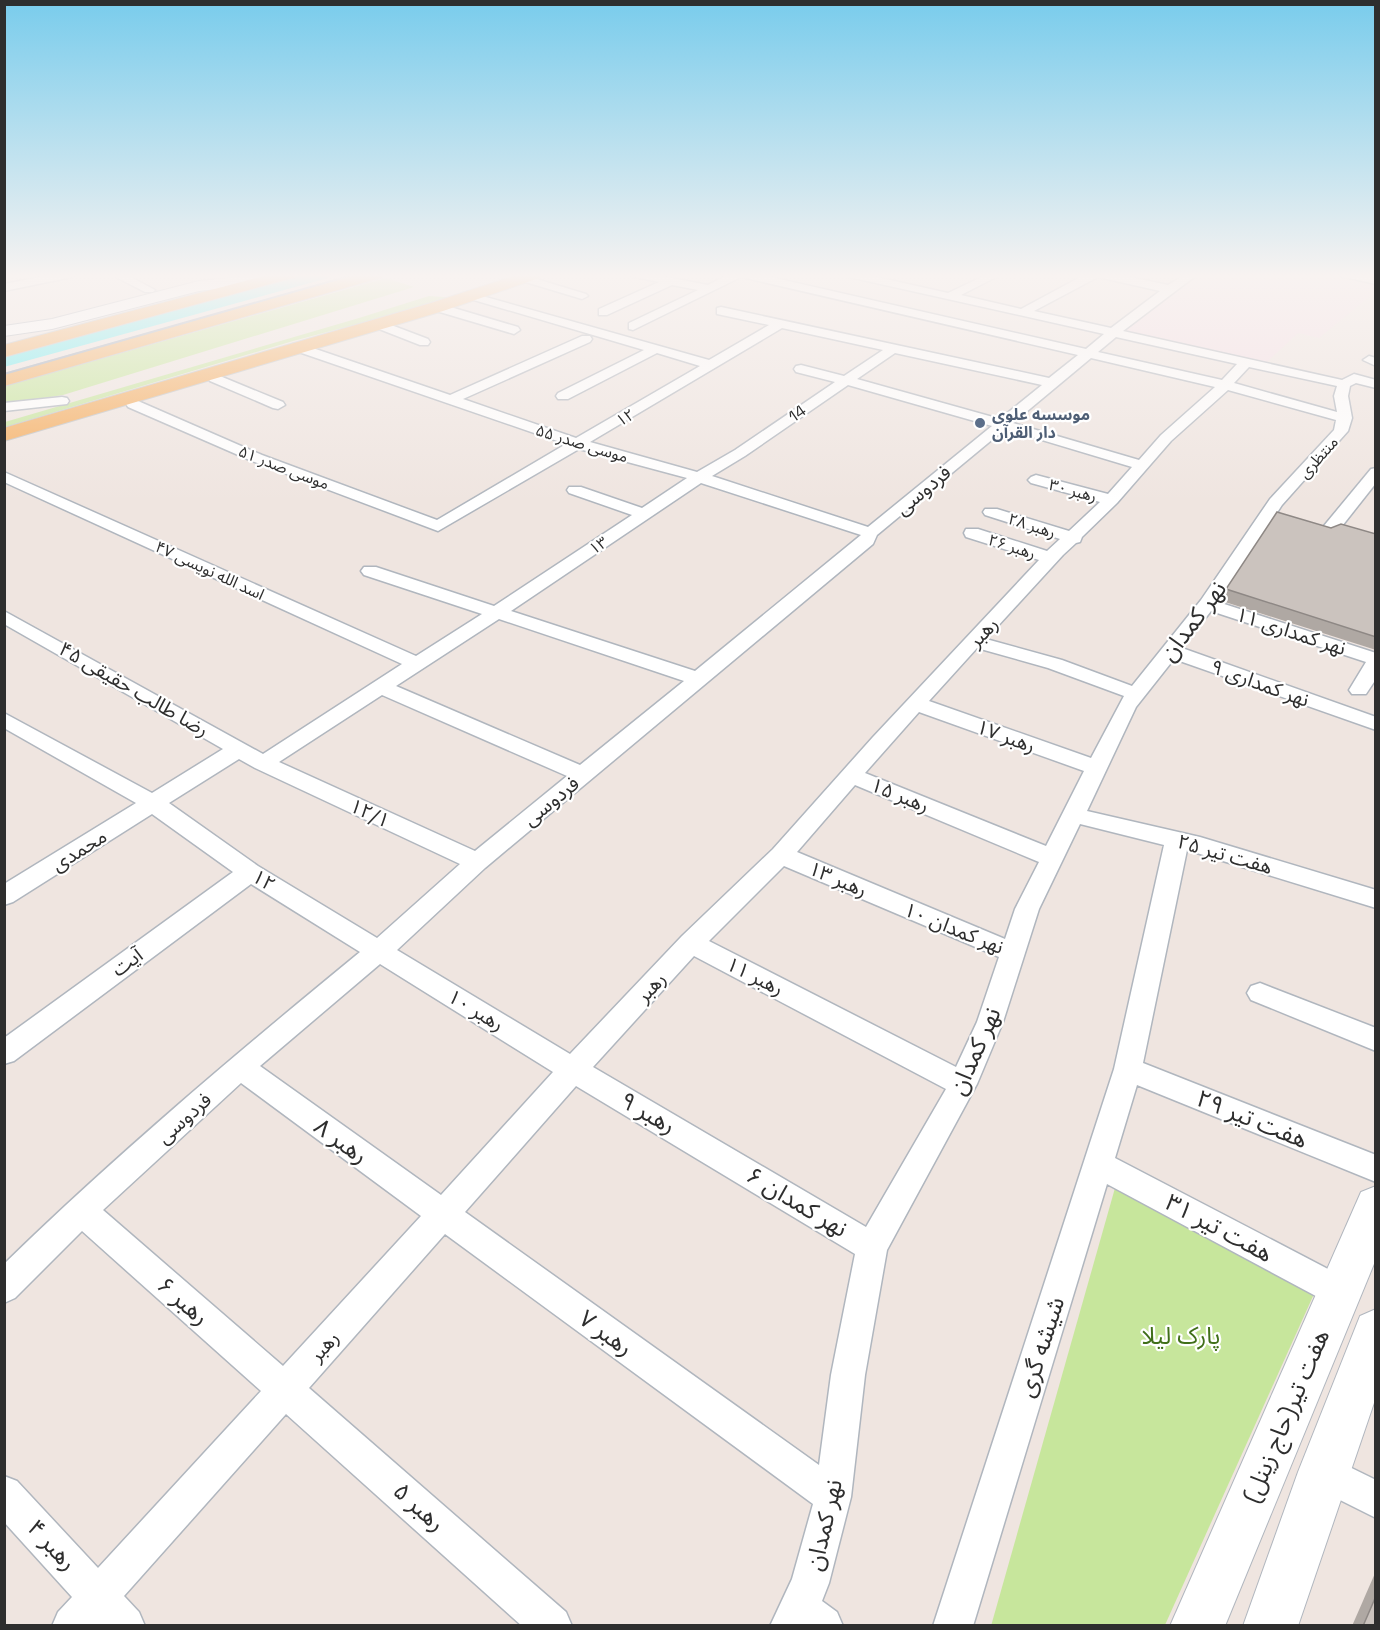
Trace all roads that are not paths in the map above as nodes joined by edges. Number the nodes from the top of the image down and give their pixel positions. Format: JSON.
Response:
{"nodes":[{"id":1,"x":109,"y":350,"type":"edge"},
{"id":2,"x":235,"y":350,"type":"edge"},
{"id":3,"x":287,"y":350,"type":"edge"},
{"id":4,"x":289,"y":350,"type":"edge"},
{"id":5,"x":306,"y":350,"type":"edge"},
{"id":6,"x":561,"y":350,"type":"edge"},
{"id":7,"x":654,"y":350,"type":"edge"},
{"id":8,"x":660,"y":350,"type":"edge"},
{"id":9,"x":736,"y":350,"type":"edge"},
{"id":10,"x":891,"y":350,"type":"edge"},
{"id":11,"x":904,"y":350,"type":"edge"},
{"id":12,"x":1070,"y":350,"type":"edge"},
{"id":13,"x":1092,"y":350,"type":"edge"},
{"id":14,"x":1188,"y":350,"type":"edge"},
{"id":15,"x":1087,"y":354,"type":"junction"},
{"id":16,"x":1245,"y":363,"type":"junction"},
{"id":17,"x":711,"y":365,"type":"junction"},
{"id":18,"x":801,"y":369,"type":"dead end"},
{"id":19,"x":215,"y":378,"type":"junction"},
{"id":20,"x":4,"y":380,"type":"edge"},
{"id":21,"x":845,"y":380,"type":"junction"},
{"id":22,"x":1052,"y":382,"type":"junction"},
{"id":23,"x":1344,"y":384,"type":"junction"},
{"id":24,"x":1376,"y":384,"type":"edge"},
{"id":25,"x":1225,"y":385,"type":"junction"},
{"id":26,"x":563,"y":396,"type":"dead end"},
{"id":27,"x":450,"y":400,"type":"junction"},
{"id":28,"x":62,"y":401,"type":"junction"},
{"id":29,"x":133,"y":404,"type":"junction"},
{"id":30,"x":278,"y":405,"type":"dead end"},
{"id":31,"x":4,"y":407,"type":"edge"},
{"id":32,"x":4,"y":418,"type":"edge"},
{"id":33,"x":1344,"y":418,"type":"junction"},
{"id":34,"x":1000,"y":424,"type":"junction"},
{"id":35,"x":4,"y":435,"type":"edge"},
{"id":36,"x":4,"y":443,"type":"edge"},
{"id":37,"x":579,"y":444,"type":"junction"},
{"id":38,"x":1141,"y":465,"type":"junction"},
{"id":39,"x":1376,"y":472,"type":"edge"},
{"id":40,"x":4,"y":476,"type":"edge"},
{"id":41,"x":699,"y":477,"type":"junction"},
{"id":42,"x":1036,"y":480,"type":"dead end"},
{"id":43,"x":575,"y":490,"type":"dead end"},
{"id":44,"x":1111,"y":500,"type":"junction"},
{"id":45,"x":991,"y":512,"type":"dead end"},
{"id":46,"x":645,"y":514,"type":"junction"},
{"id":47,"x":1265,"y":519,"type":"joint"},
{"id":48,"x":438,"y":526,"type":"joint"},
{"id":49,"x":870,"y":532,"type":"junction"},
{"id":50,"x":972,"y":533,"type":"dead end"},
{"id":51,"x":1354,"y":533,"type":"edge"},
{"id":52,"x":1074,"y":538,"type":"junction"},
{"id":53,"x":1051,"y":558,"type":"junction"},
{"id":54,"x":370,"y":571,"type":"dead end"},
{"id":55,"x":1207,"y":604,"type":"junction"},
{"id":56,"x":496,"y":611,"type":"junction"},
{"id":57,"x":4,"y":616,"type":"edge"},
{"id":58,"x":973,"y":641,"type":"junction"},
{"id":59,"x":1171,"y":651,"type":"junction"},
{"id":60,"x":1376,"y":660,"type":"edge"},
{"id":61,"x":415,"y":663,"type":"junction"},
{"id":62,"x":699,"y":679,"type":"junction"},
{"id":63,"x":380,"y":687,"type":"junction"},
{"id":64,"x":1359,"y":690,"type":"dead end"},
{"id":65,"x":1136,"y":694,"type":"junction"},
{"id":66,"x":916,"y":704,"type":"junction"},
{"id":67,"x":8,"y":724,"type":"edge"},
{"id":68,"x":1376,"y":724,"type":"edge"},
{"id":69,"x":239,"y":749,"type":"junction"},
{"id":70,"x":263,"y":763,"type":"junction"},
{"id":71,"x":1096,"y":768,"type":"junction"},
{"id":72,"x":583,"y":775,"type":"junction"},
{"id":73,"x":851,"y":775,"type":"junction"},
{"id":74,"x":153,"y":803,"type":"junction"},
{"id":75,"x":1073,"y":815,"type":"junction"},
{"id":76,"x":1177,"y":840,"type":"junction"},
{"id":77,"x":781,"y":855,"type":"junction"},
{"id":78,"x":1052,"y":858,"type":"junction"},
{"id":79,"x":477,"y":862,"type":"junction"},
{"id":80,"x":250,"y":872,"type":"junction"},
{"id":81,"x":7,"y":891,"type":"edge"},
{"id":82,"x":1376,"y":899,"type":"edge"},
{"id":83,"x":894,"y":903,"type":"joint"},
{"id":84,"x":691,"y":944,"type":"junction"},
{"id":85,"x":379,"y":951,"type":"junction"},
{"id":86,"x":1014,"y":953,"type":"junction"},
{"id":87,"x":1260,"y":993,"type":"dead end"},
{"id":88,"x":1376,"y":1040,"type":"edge"},
{"id":89,"x":4,"y":1053,"type":"edge"},
{"id":90,"x":240,"y":1067,"type":"junction"},
{"id":91,"x":1128,"y":1069,"type":"junction"},
{"id":92,"x":573,"y":1070,"type":"junction"},
{"id":93,"x":963,"y":1084,"type":"junction"},
{"id":94,"x":722,"y":1157,"type":"joint"},
{"id":95,"x":1100,"y":1165,"type":"junction"},
{"id":96,"x":1376,"y":1169,"type":"edge"},
{"id":97,"x":1376,"y":1206,"type":"edge"},
{"id":98,"x":81,"y":1210,"type":"junction"},
{"id":99,"x":442,"y":1215,"type":"junction"},
{"id":100,"x":872,"y":1247,"type":"junction"},
{"id":101,"x":4,"y":1287,"type":"edge"},
{"id":102,"x":1338,"y":1291,"type":"junction"},
{"id":103,"x":1376,"y":1332,"type":"edge"},
{"id":104,"x":286,"y":1389,"type":"junction"},
{"id":105,"x":1323,"y":1472,"type":"junction"},
{"id":106,"x":4,"y":1494,"type":"edge"},
{"id":107,"x":833,"y":1497,"type":"junction"},
{"id":108,"x":1376,"y":1500,"type":"edge"},
{"id":109,"x":99,"y":1596,"type":"junction"},
{"id":110,"x":804,"y":1620,"type":"edge"},
{"id":111,"x":72,"y":1626,"type":"edge"},
{"id":112,"x":125,"y":1626,"type":"edge"},
{"id":113,"x":552,"y":1626,"type":"edge"},
{"id":114,"x":953,"y":1626,"type":"edge"},
{"id":115,"x":1197,"y":1626,"type":"edge"},
{"id":116,"x":1270,"y":1626,"type":"edge"}],
"edges":[{"from":1,"to":20,"type":"main road"},
{"from":2,"to":28,"type":"main road"},
{"from":3,"to":35,"type":"main road"},
{"from":4,"to":19,"type":"main road"},
{"from":5,"to":27,"type":"street","name":"موسی صدر ۵۵"},
{"from":6,"to":27,"type":"street"},
{"from":7,"to":26,"type":"street"},
{"from":8,"to":17,"type":"street"},
{"from":9,"to":17,"type":"street","name":"۱۲"},
{"from":10,"to":21,"type":"street","name":"14"},
{"from":11,"to":22,"type":"street"},
{"from":12,"to":15,"type":"street"},
{"from":13,"to":15,"type":"street","name":"فردوسی"},
{"from":14,"to":16,"type":"street"},
{"from":15,"to":22,"type":"street","name":"فردوسی"},
{"from":15,"to":25,"type":"street"},
{"from":16,"to":23,"type":"street"},
{"from":16,"to":25,"type":"street","name":"رهبر"},
{"from":17,"to":37,"type":"street","name":"۱۲"},
{"from":18,"to":21,"type":"street"},
{"from":19,"to":29,"type":"main road"},
{"from":19,"to":30,"type":"street"},
{"from":21,"to":34,"type":"street"},
{"from":21,"to":41,"type":"street","name":"14"},
{"from":22,"to":34,"type":"street","name":"فردوسی"},
{"from":23,"to":24,"type":"street"},
{"from":23,"to":33,"type":"street","name":"منتظری"},
{"from":25,"to":33,"type":"street"},
{"from":25,"to":38,"type":"street","name":"رهبر"},
{"from":27,"to":37,"type":"street","name":"موسی صدر ۵۵"},
{"from":28,"to":31,"type":"street"},
{"from":28,"to":32,"type":"main road"},
{"from":29,"to":36,"type":"main road"},
{"from":29,"to":48,"type":"street","name":"موسی صدر ۵۱"},
{"from":33,"to":47,"type":"street","name":"منتظری"},
{"from":34,"to":38,"type":"street"},
{"from":34,"to":49,"type":"street","name":"فردوسی"},
{"from":37,"to":41,"type":"street","name":"موسی صدر ۵۵"},
{"from":37,"to":48,"type":"street","name":"۱۲"},
{"from":38,"to":44,"type":"street","name":"رهبر"},
{"from":39,"to":51,"type":"street"},
{"from":40,"to":61,"type":"street","name":"۴۷ اسد الله نویسی"},
{"from":41,"to":46,"type":"street","name":"۱۳"},
{"from":41,"to":49,"type":"street","name":"موسی صدر ۵۵"},
{"from":42,"to":44,"type":"street","name":"رهبر ۳۰"},
{"from":43,"to":46,"type":"street"},
{"from":44,"to":52,"type":"street","name":"رهبر"},
{"from":45,"to":52,"type":"street","name":"رهبر ۲۸"},
{"from":46,"to":56,"type":"street","name":"۱۳"},
{"from":47,"to":55,"type":"street","name":"نهر کمدان"},
{"from":49,"to":62,"type":"street","name":"فردوسی"},
{"from":50,"to":53,"type":"street","name":"رهبر ۲۶"},
{"from":52,"to":53,"type":"street","name":"رهبر"},
{"from":53,"to":58,"type":"street","name":"رهبر"},
{"from":54,"to":56,"type":"street"},
{"from":55,"to":59,"type":"street","name":"نهر کمدان"},
{"from":55,"to":60,"type":"street","name":"نهر کمداری ۱۱"},
{"from":56,"to":61,"type":"street","name":"۱۳"},
{"from":56,"to":62,"type":"street"},
{"from":57,"to":69,"type":"street","name":"۴۵ رضا طالب حقیقی"},
{"from":58,"to":65,"type":"street"},
{"from":58,"to":66,"type":"street","name":"رهبر"},
{"from":59,"to":65,"type":"street","name":"نهر کمدان"},
{"from":59,"to":68,"type":"street","name":"نهر کمداری ۹"},
{"from":60,"to":64,"type":"street"},
{"from":61,"to":63,"type":"street","name":"۱۳"},
{"from":62,"to":72,"type":"street","name":"فردوسی"},
{"from":63,"to":70,"type":"street","name":"۱۳"},
{"from":63,"to":72,"type":"street"},
{"from":65,"to":71,"type":"street","name":"نهر کمدان"},
{"from":66,"to":71,"type":"street","name":"رهبر ۱۷"},
{"from":66,"to":73,"type":"street","name":"رهبر"},
{"from":67,"to":74,"type":"street","name":"۱۲"},
{"from":69,"to":70,"type":"street","name":"۴۵ رضا طالب حقیقی"},
{"from":69,"to":74,"type":"street","name":"محمدی"},
{"from":70,"to":79,"type":"street","name":"۱۲/۱"},
{"from":71,"to":75,"type":"street","name":"نهر کمدان"},
{"from":72,"to":79,"type":"street","name":"فردوسی"},
{"from":73,"to":77,"type":"street","name":"رهبر"},
{"from":73,"to":78,"type":"street","name":"رهبر ۱۵"},
{"from":74,"to":80,"type":"street","name":"۱۲"},
{"from":74,"to":81,"type":"street","name":"محمدی"},
{"from":75,"to":76,"type":"street","name":"هفت تیر ۲۵"},
{"from":75,"to":78,"type":"street","name":"نهر کمدان"},
{"from":76,"to":82,"type":"street","name":"هفت تیر ۲۵"},
{"from":76,"to":91,"type":"street","name":"شیشه گری"},
{"from":77,"to":83,"type":"street","name":"رهبر ۱۳"},
{"from":77,"to":84,"type":"street","name":"رهبر"},
{"from":78,"to":86,"type":"street","name":"نهر کمدان"},
{"from":79,"to":85,"type":"street","name":"فردوسی"},
{"from":80,"to":85,"type":"street","name":"۱۲"},
{"from":80,"to":89,"type":"street","name":"آیت"},
{"from":83,"to":86,"type":"street","name":"نهر کمدان ۱۰"},
{"from":84,"to":92,"type":"street","name":"رهبر"},
{"from":84,"to":93,"type":"street","name":"رهبر ۱۱"},
{"from":85,"to":90,"type":"street","name":"فردوسی"},
{"from":85,"to":92,"type":"street","name":"رهبر ۱۰"},
{"from":86,"to":93,"type":"street","name":"نهر کمدان"},
{"from":87,"to":88,"type":"street"},
{"from":90,"to":98,"type":"street","name":"فردوسی"},
{"from":90,"to":99,"type":"street","name":"رهبر ۸"},
{"from":91,"to":95,"type":"street","name":"شیشه گری"},
{"from":91,"to":96,"type":"street","name":"هفت تیر ۲۹"},
{"from":92,"to":94,"type":"street","name":"رهبر ۹"},
{"from":92,"to":99,"type":"street","name":"رهبر"},
{"from":93,"to":100,"type":"street","name":"نهر کمدان"},
{"from":94,"to":100,"type":"street","name":"نهر کمدان ۶"},
{"from":95,"to":102,"type":"street","name":"هفت تیر ۳۱"},
{"from":95,"to":114,"type":"street","name":"شیشه گری"},
{"from":97,"to":102,"type":"main road","name":"هفت تیر(حاج زینل)"},
{"from":98,"to":101,"type":"street","name":"فردوسی"},
{"from":98,"to":104,"type":"street","name":"رهبر ۶"},
{"from":99,"to":104,"type":"street","name":"رهبر"},
{"from":99,"to":107,"type":"street","name":"رهبر ۷"},
{"from":100,"to":107,"type":"street","name":"نهر کمدان"},
{"from":102,"to":115,"type":"main road","name":"هفت تیر(حاج زینل)"},
{"from":103,"to":105,"type":"main road"},
{"from":104,"to":109,"type":"street","name":"رهبر"},
{"from":104,"to":113,"type":"street","name":"رهبر ۵"},
{"from":105,"to":108,"type":"street"},
{"from":105,"to":116,"type":"main road"},
{"from":106,"to":109,"type":"street","name":"رهبر ۴"},
{"from":107,"to":110,"type":"street","name":"نهر کمدان"},
{"from":109,"to":111,"type":"street","name":"رهبر"},
{"from":109,"to":112,"type":"street","name":"رهبر ۴"}]}
